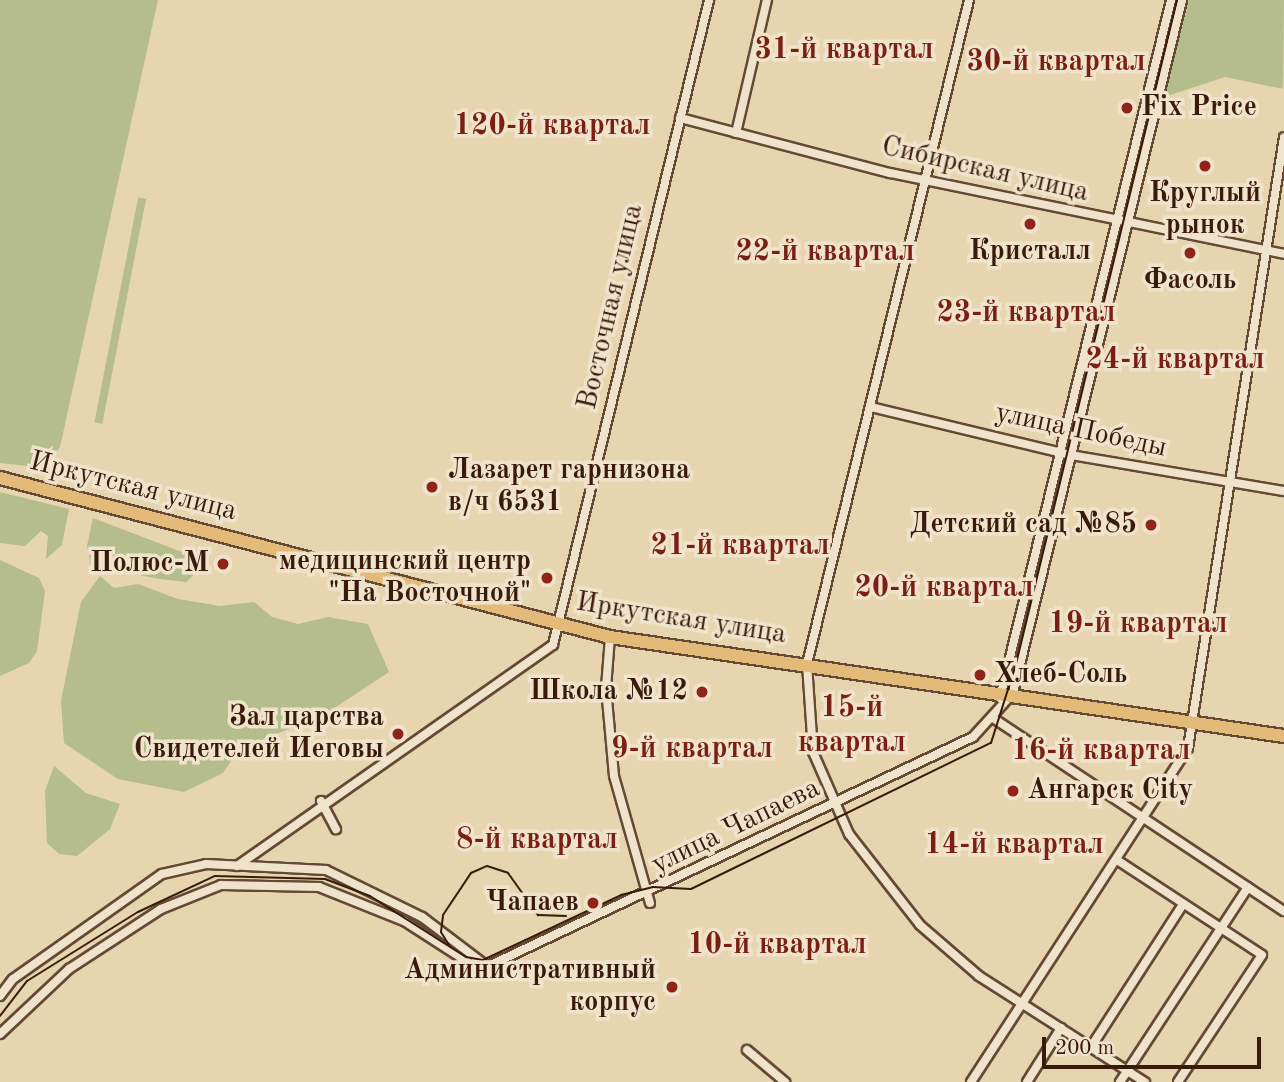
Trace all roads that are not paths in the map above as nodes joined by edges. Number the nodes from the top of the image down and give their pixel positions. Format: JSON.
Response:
{"nodes":[{"id":1,"x":709,"y":0,"type":"edge"},
{"id":2,"x":766,"y":0,"type":"edge"},
{"id":3,"x":969,"y":0,"type":"edge"},
{"id":4,"x":1171,"y":0,"type":"edge"},
{"id":5,"x":1182,"y":0,"type":"edge"},
{"id":6,"x":680,"y":118,"type":"junction"},
{"id":7,"x":736,"y":133,"type":"junction"},
{"id":8,"x":1284,"y":137,"type":"edge"},
{"id":9,"x":928,"y":182,"type":"junction"},
{"id":10,"x":1116,"y":222,"type":"junction"},
{"id":11,"x":1129,"y":225,"type":"junction"},
{"id":12,"x":1266,"y":251,"type":"junction"},
{"id":13,"x":1284,"y":254,"type":"edge"},
{"id":14,"x":871,"y":407,"type":"junction"},
{"id":15,"x":1061,"y":453,"type":"junction"},
{"id":16,"x":1071,"y":455,"type":"junction"},
{"id":17,"x":0,"y":478,"type":"edge"},
{"id":18,"x":1231,"y":483,"type":"junction"},
{"id":19,"x":1284,"y":491,"type":"edge"},
{"id":20,"x":557,"y":624,"type":"junction"},
{"id":21,"x":610,"y":637,"type":"junction"},
{"id":22,"x":807,"y":664,"type":"junction"},
{"id":23,"x":1007,"y":692,"type":"junction"},
{"id":24,"x":993,"y":718,"type":"junction"},
{"id":25,"x":1195,"y":722,"type":"junction"},
{"id":26,"x":1284,"y":736,"type":"edge"},
{"id":27,"x":321,"y":801,"type":"junction"},
{"id":28,"x":833,"y":806,"type":"junction"},
{"id":29,"x":1144,"y":820,"type":"junction"},
{"id":30,"x":336,"y":829,"type":"dead end"},
{"id":31,"x":1117,"y":860,"type":"junction"},
{"id":32,"x":237,"y":866,"type":"junction"},
{"id":33,"x":1248,"y":887,"type":"junction"},
{"id":34,"x":648,"y":899,"type":"junction"},
{"id":35,"x":1184,"y":904,"type":"junction"},
{"id":36,"x":1284,"y":911,"type":"edge"},
{"id":37,"x":1220,"y":929,"type":"junction"},
{"id":38,"x":484,"y":968,"type":"junction"},
{"id":39,"x":0,"y":996,"type":"edge"},
{"id":40,"x":1023,"y":1002,"type":"junction"},
{"id":41,"x":1062,"y":1028,"type":"junction"},
{"id":42,"x":0,"y":1034,"type":"edge"},
{"id":43,"x":1091,"y":1047,"type":"junction"},
{"id":44,"x":747,"y":1050,"type":"dead end"},
{"id":45,"x":1127,"y":1070,"type":"junction"},
{"id":46,"x":785,"y":1082,"type":"edge"},
{"id":47,"x":971,"y":1082,"type":"edge"},
{"id":48,"x":1027,"y":1082,"type":"edge"},
{"id":49,"x":1120,"y":1082,"type":"edge"},
{"id":50,"x":1145,"y":1082,"type":"edge"},
{"id":51,"x":1178,"y":1082,"type":"edge"}],
"edges":[{"from":1,"to":6,"type":"street","name":"Восточная улица"},
{"from":2,"to":7,"type":"street"},
{"from":3,"to":9,"type":"street"},
{"from":4,"to":10,"type":"street"},
{"from":5,"to":11,"type":"street"},
{"from":6,"to":7,"type":"street","name":"Сибирская улица"},
{"from":6,"to":20,"type":"street","name":"Восточная улица"},
{"from":7,"to":9,"type":"street","name":"Сибирская улица"},
{"from":8,"to":12,"type":"street"},
{"from":9,"to":10,"type":"street","name":"Сибирская улица"},
{"from":9,"to":14,"type":"street"},
{"from":10,"to":11,"type":"street","name":"Сибирская улица"},
{"from":10,"to":15,"type":"street"},
{"from":11,"to":12,"type":"street","name":"Сибирская улица"},
{"from":11,"to":16,"type":"street"},
{"from":12,"to":13,"type":"street","name":"Сибирская улица"},
{"from":12,"to":18,"type":"street"},
{"from":14,"to":15,"type":"street","name":"улица Победы"},
{"from":14,"to":22,"type":"street"},
{"from":15,"to":16,"type":"street","name":"улица Победы"},
{"from":15,"to":23,"type":"street"},
{"from":16,"to":18,"type":"street","name":"улица Победы"},
{"from":16,"to":23,"type":"street"},
{"from":17,"to":20,"type":"main road","name":"Иркутская улица"},
{"from":18,"to":19,"type":"street","name":"улица Победы"},
{"from":18,"to":25,"type":"street"},
{"from":20,"to":21,"type":"main road","name":"Иркутская улица"},
{"from":20,"to":27,"type":"street","name":"Восточная улица"},
{"from":21,"to":22,"type":"main road","name":"Иркутская улица"},
{"from":21,"to":34,"type":"street"},
{"from":22,"to":23,"type":"main road","name":"Иркутская улица"},
{"from":22,"to":28,"type":"street"},
{"from":23,"to":24,"type":"street","name":"улица Чапаева"},
{"from":23,"to":25,"type":"main road","name":"Иркутская улица"},
{"from":24,"to":28,"type":"street","name":"улица Чапаева"},
{"from":24,"to":29,"type":"street"},
{"from":25,"to":26,"type":"main road","name":"Иркутская улица"},
{"from":25,"to":29,"type":"street"},
{"from":27,"to":30,"type":"street"},
{"from":27,"to":32,"type":"street","name":"Восточная улица"},
{"from":28,"to":34,"type":"street","name":"улица Чапаева"},
{"from":28,"to":40,"type":"street"},
{"from":29,"to":31,"type":"street"},
{"from":29,"to":33,"type":"street"},
{"from":31,"to":35,"type":"street"},
{"from":31,"to":40,"type":"street"},
{"from":32,"to":38,"type":"street"},
{"from":32,"to":39,"type":"street"},
{"from":33,"to":36,"type":"street"},
{"from":33,"to":37,"type":"street"},
{"from":34,"to":38,"type":"street","name":"улица Чапаева"},
{"from":35,"to":37,"type":"street"},
{"from":35,"to":43,"type":"street"},
{"from":37,"to":45,"type":"street"},
{"from":37,"to":51,"type":"street"},
{"from":38,"to":42,"type":"street"},
{"from":40,"to":41,"type":"street"},
{"from":40,"to":47,"type":"street"},
{"from":41,"to":43,"type":"street"},
{"from":41,"to":48,"type":"street"},
{"from":43,"to":45,"type":"street"},
{"from":44,"to":46,"type":"street"},
{"from":45,"to":49,"type":"street"},
{"from":45,"to":50,"type":"street"}]}
